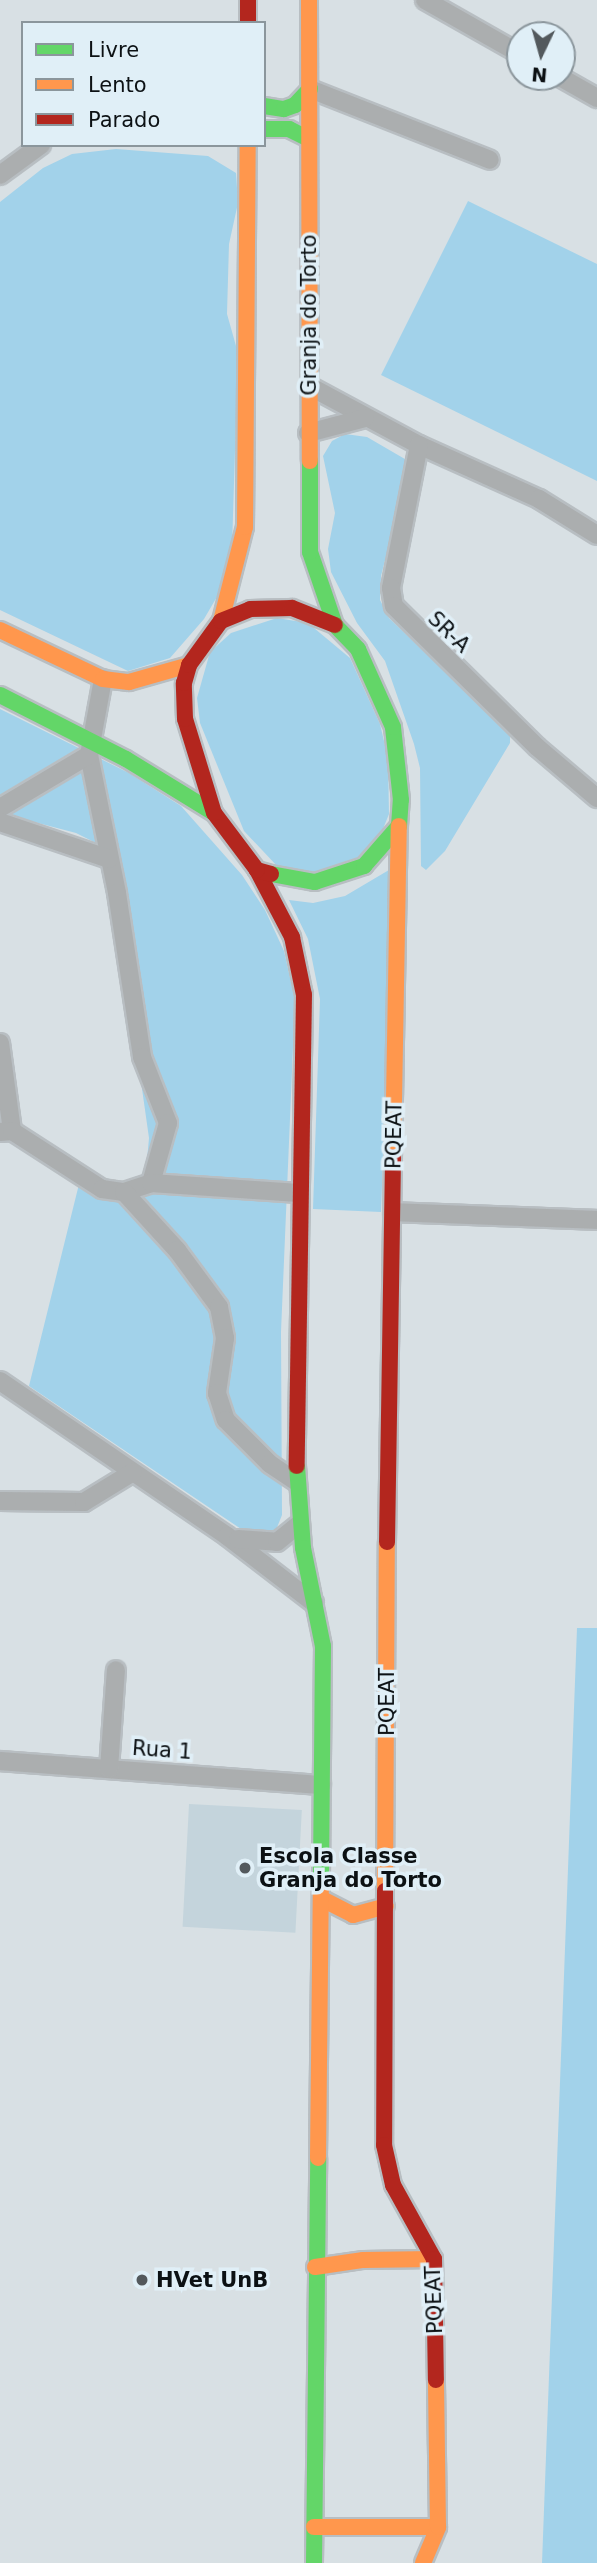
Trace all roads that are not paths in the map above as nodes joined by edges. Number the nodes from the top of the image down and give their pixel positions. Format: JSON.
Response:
{"nodes":[{"id":1,"x":248,"y":0,"type":"edge"},
{"id":2,"x":309,"y":0,"type":"edge"},
{"id":3,"x":425,"y":0,"type":"edge"},
{"id":4,"x":248,"y":21,"type":"edge"},
{"id":5,"x":506,"y":46,"type":"edge"},
{"id":6,"x":576,"y":86,"type":"edge"},
{"id":7,"x":310,"y":89,"type":"junction"},
{"id":8,"x":597,"y":98,"type":"edge"},
{"id":9,"x":266,"y":106,"type":"edge"},
{"id":10,"x":266,"y":129,"type":"edge"},
{"id":11,"x":309,"y":139,"type":"junction"},
{"id":12,"x":38,"y":147,"type":"edge"},
{"id":13,"x":248,"y":147,"type":"edge"},
{"id":14,"x":490,"y":160,"type":"dead end"},
{"id":15,"x":0,"y":175,"type":"edge"},
{"id":16,"x":309,"y":386,"type":"junction"},
{"id":17,"x":365,"y":418,"type":"junction"},
{"id":18,"x":308,"y":433,"type":"junction"},
{"id":19,"x":419,"y":445,"type":"junction"},
{"id":20,"x":597,"y":535,"type":"edge"},
{"id":21,"x":221,"y":621,"type":"junction"},
{"id":22,"x":335,"y":625,"type":"junction"},
{"id":23,"x":0,"y":629,"type":"edge"},
{"id":24,"x":189,"y":665,"type":"junction"},
{"id":25,"x":103,"y":679,"type":"junction"},
{"id":26,"x":0,"y":695,"type":"edge"},
{"id":27,"x":92,"y":749,"type":"junction"},
{"id":28,"x":597,"y":798,"type":"edge"},
{"id":29,"x":0,"y":808,"type":"edge"},
{"id":30,"x":214,"y":813,"type":"junction"},
{"id":31,"x":0,"y":822,"type":"edge"},
{"id":32,"x":399,"y":826,"type":"junction"},
{"id":33,"x":109,"y":859,"type":"junction"},
{"id":34,"x":257,"y":870,"type":"junction"},
{"id":35,"x":0,"y":1043,"type":"edge"},
{"id":36,"x":6,"y":1132,"type":"edge"},
{"id":37,"x":151,"y":1183,"type":"junction"},
{"id":38,"x":124,"y":1192,"type":"junction"},
{"id":39,"x":299,"y":1193,"type":"junction"},
{"id":40,"x":393,"y":1212,"type":"junction"},
{"id":41,"x":597,"y":1220,"type":"edge"},
{"id":42,"x":0,"y":1381,"type":"edge"},
{"id":43,"x":133,"y":1472,"type":"junction"},
{"id":44,"x":297,"y":1482,"type":"junction"},
{"id":45,"x":0,"y":1501,"type":"edge"},
{"id":46,"x":299,"y":1524,"type":"junction"},
{"id":47,"x":228,"y":1536,"type":"junction"},
{"id":48,"x":316,"y":1604,"type":"junction"},
{"id":49,"x":116,"y":1670,"type":"dead end"},
{"id":50,"x":0,"y":1761,"type":"edge"},
{"id":51,"x":108,"y":1769,"type":"junction"},
{"id":52,"x":321,"y":1784,"type":"junction"},
{"id":53,"x":322,"y":1899,"type":"junction"},
{"id":54,"x":386,"y":1906,"type":"junction"},
{"id":55,"x":434,"y":2259,"type":"junction"},
{"id":56,"x":315,"y":2267,"type":"junction"},
{"id":57,"x":314,"y":2527,"type":"junction"},
{"id":58,"x":438,"y":2527,"type":"junction"},
{"id":59,"x":314,"y":2563,"type":"edge"},
{"id":60,"x":423,"y":2563,"type":"edge"}],
"edges":[{"from":1,"to":4,"type":"street"},
{"from":2,"to":7,"type":"street","name":"Granja do Torto"},
{"from":3,"to":5,"type":"street"},
{"from":6,"to":8,"type":"street"},
{"from":7,"to":9,"type":"street"},
{"from":7,"to":11,"type":"street","name":"Granja do Torto"},
{"from":7,"to":14,"type":"street"},
{"from":10,"to":11,"type":"street"},
{"from":11,"to":16,"type":"street","name":"Granja do Torto"},
{"from":12,"to":15,"type":"street"},
{"from":13,"to":21,"type":"street"},
{"from":16,"to":17,"type":"street"},
{"from":16,"to":18,"type":"street","name":"Granja do Torto"},
{"from":17,"to":18,"type":"street"},
{"from":17,"to":19,"type":"street"},
{"from":18,"to":22,"type":"street","name":"Granja do Torto"},
{"from":19,"to":20,"type":"street"},
{"from":19,"to":28,"type":"street","name":"SR-A"},
{"from":21,"to":22,"type":"street"},
{"from":21,"to":24,"type":"street"},
{"from":22,"to":32,"type":"street"},
{"from":23,"to":25,"type":"street"},
{"from":24,"to":25,"type":"street"},
{"from":24,"to":30,"type":"street"},
{"from":25,"to":27,"type":"street"},
{"from":26,"to":27,"type":"street"},
{"from":27,"to":29,"type":"street"},
{"from":27,"to":30,"type":"street"},
{"from":27,"to":33,"type":"street"},
{"from":30,"to":34,"type":"street"},
{"from":31,"to":33,"type":"street"},
{"from":32,"to":34,"type":"street"},
{"from":32,"to":40,"type":"street","name":"PQEAT"},
{"from":33,"to":37,"type":"street"},
{"from":34,"to":39,"type":"street"},
{"from":35,"to":36,"type":"street"},
{"from":36,"to":38,"type":"street"},
{"from":37,"to":38,"type":"street"},
{"from":37,"to":39,"type":"street"},
{"from":38,"to":44,"type":"street"},
{"from":39,"to":44,"type":"street"},
{"from":40,"to":41,"type":"street"},
{"from":40,"to":54,"type":"street","name":"PQEAT"},
{"from":42,"to":43,"type":"street"},
{"from":43,"to":45,"type":"street"},
{"from":43,"to":47,"type":"street"},
{"from":44,"to":46,"type":"street"},
{"from":46,"to":47,"type":"street"},
{"from":46,"to":48,"type":"street"},
{"from":47,"to":48,"type":"street"},
{"from":48,"to":52,"type":"street"},
{"from":49,"to":51,"type":"street"},
{"from":50,"to":51,"type":"street","name":"Rua 1"},
{"from":51,"to":52,"type":"street","name":"Rua 1"},
{"from":52,"to":53,"type":"street"},
{"from":53,"to":54,"type":"street"},
{"from":53,"to":56,"type":"street"},
{"from":54,"to":55,"type":"street","name":"PQEAT"},
{"from":55,"to":56,"type":"street"},
{"from":55,"to":58,"type":"street","name":"PQEAT"},
{"from":56,"to":57,"type":"street"},
{"from":57,"to":58,"type":"street"},
{"from":57,"to":59,"type":"street"},
{"from":58,"to":60,"type":"street","name":"PQEAT"}]}
